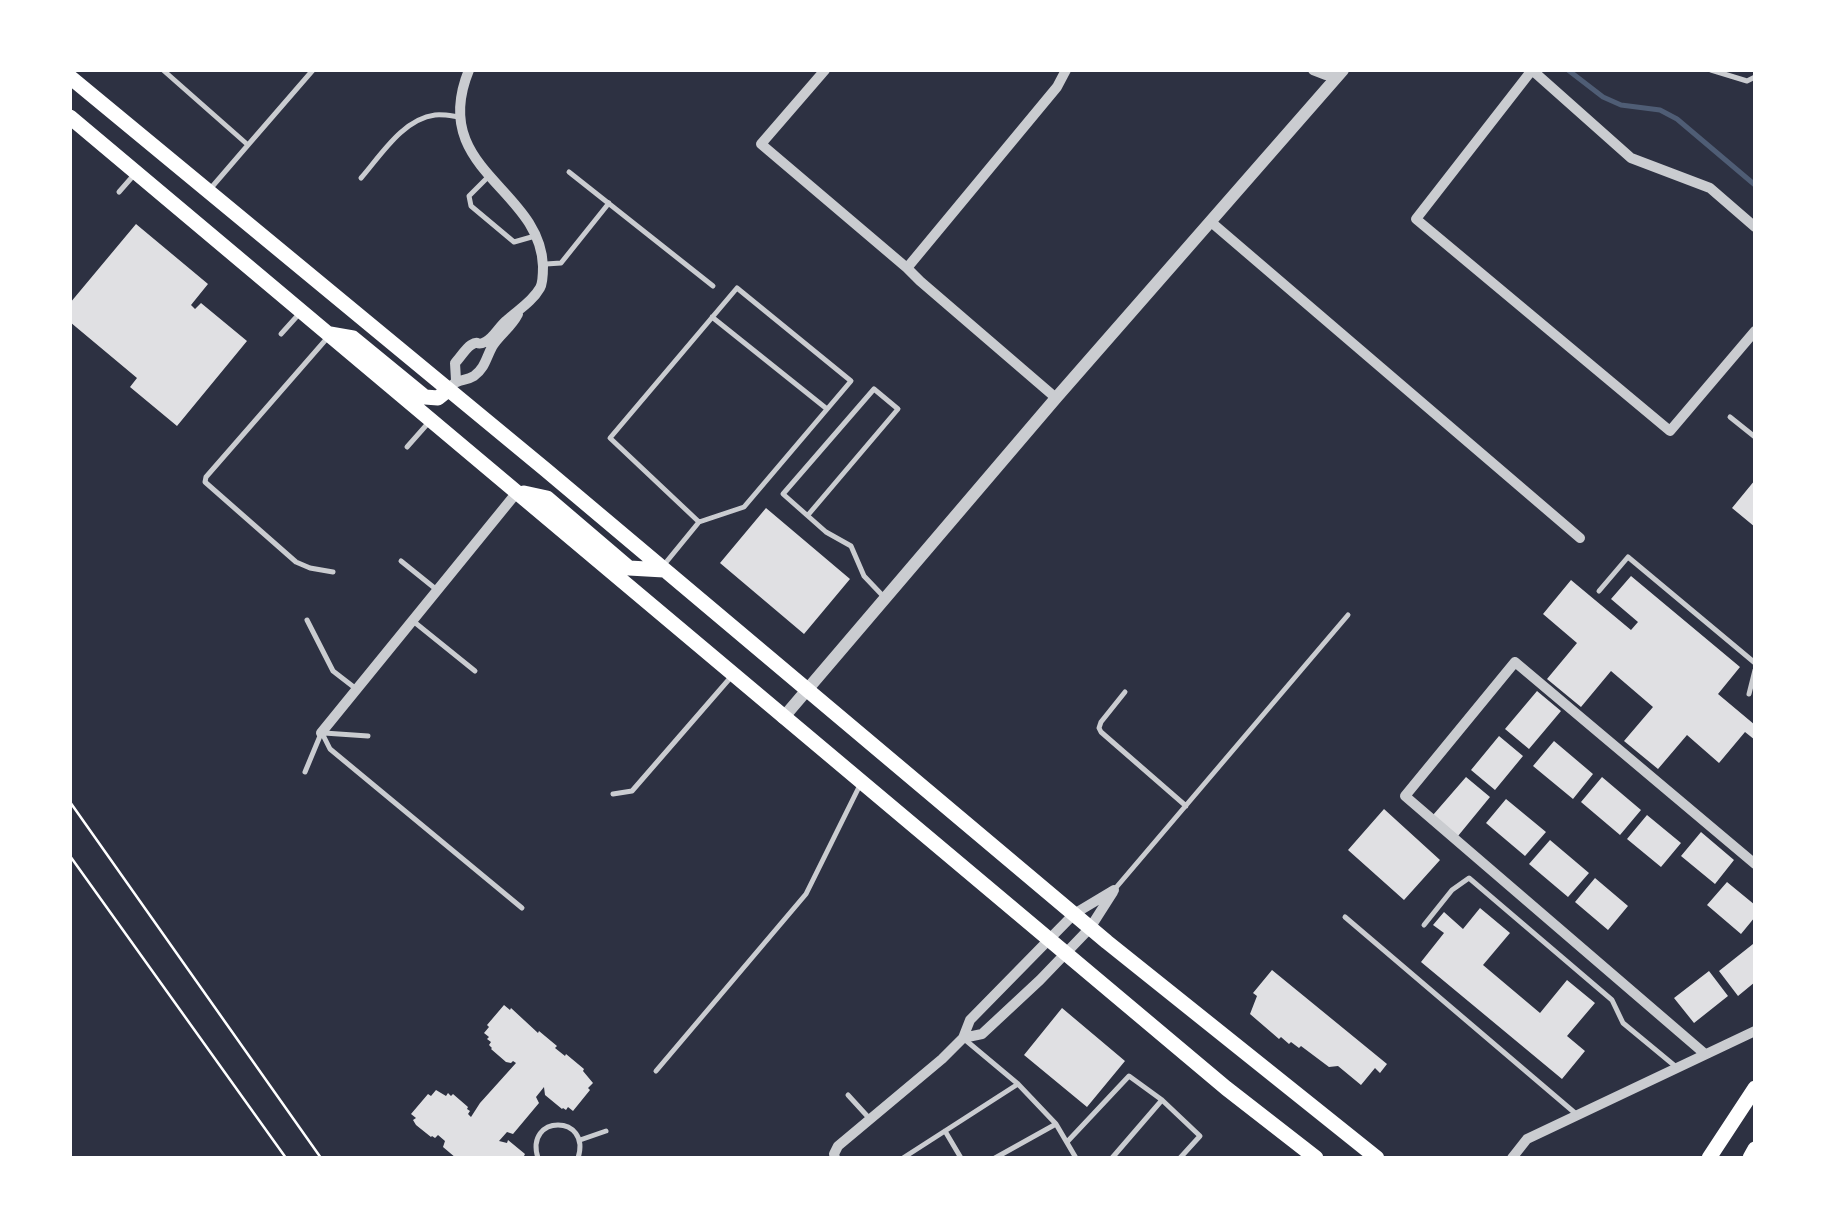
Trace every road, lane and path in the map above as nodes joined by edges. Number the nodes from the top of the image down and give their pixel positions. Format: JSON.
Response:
{"nodes":[{"id":1,"x":163,"y":70,"type":"edge"},
{"id":2,"x":313,"y":70,"type":"edge"},
{"id":3,"x":469,"y":70,"type":"edge"},
{"id":4,"x":825,"y":70,"type":"edge"},
{"id":5,"x":1066,"y":70,"type":"edge"},
{"id":6,"x":1313,"y":70,"type":"edge"},
{"id":7,"x":1532,"y":70,"type":"edge"},
{"id":8,"x":1711,"y":70,"type":"edge"},
{"id":9,"x":1340,"y":72,"type":"edge"},
{"id":10,"x":70,"y":77,"type":"edge"},
{"id":11,"x":1755,"y":77,"type":"edge"},
{"id":12,"x":70,"y":117,"type":"edge"},
{"id":13,"x":460,"y":117,"type":"junction"},
{"id":14,"x":248,"y":145,"type":"junction"},
{"id":15,"x":136,"y":172,"type":"junction"},
{"id":16,"x":569,"y":172,"type":"dead end"},
{"id":17,"x":489,"y":176,"type":"junction"},
{"id":18,"x":361,"y":178,"type":"dead end"},
{"id":19,"x":208,"y":191,"type":"junction"},
{"id":20,"x":119,"y":192,"type":"dead end"},
{"id":21,"x":609,"y":203,"type":"junction"},
{"id":22,"x":1211,"y":222,"type":"junction"},
{"id":23,"x":1755,"y":227,"type":"edge"},
{"id":24,"x":536,"y":236,"type":"junction"},
{"id":25,"x":543,"y":264,"type":"junction"},
{"id":26,"x":907,"y":268,"type":"junction"},
{"id":27,"x":714,"y":286,"type":"dead end"},
{"id":28,"x":302,"y":310,"type":"junction"},
{"id":29,"x":712,"y":317,"type":"junction"},
{"id":30,"x":1755,"y":330,"type":"edge"},
{"id":31,"x":281,"y":334,"type":"dead end"},
{"id":32,"x":330,"y":334,"type":"junction"},
{"id":33,"x":489,"y":344,"type":"junction"},
{"id":34,"x":452,"y":385,"type":"junction"},
{"id":35,"x":1056,"y":398,"type":"junction"},
{"id":36,"x":827,"y":409,"type":"junction"},
{"id":37,"x":1730,"y":417,"type":"dead end"},
{"id":38,"x":432,"y":419,"type":"junction"},
{"id":39,"x":1755,"y":437,"type":"edge"},
{"id":40,"x":407,"y":447,"type":"dead end"},
{"id":41,"x":518,"y":491,"type":"junction"},
{"id":42,"x":808,"y":515,"type":"junction"},
{"id":43,"x":699,"y":522,"type":"junction"},
{"id":44,"x":1580,"y":538,"type":"dead end"},
{"id":45,"x":400,"y":561,"type":"dead end"},
{"id":46,"x":662,"y":569,"type":"junction"},
{"id":47,"x":332,"y":572,"type":"dead end"},
{"id":48,"x":438,"y":590,"type":"junction"},
{"id":49,"x":1599,"y":590,"type":"dead end"},
{"id":50,"x":885,"y":598,"type":"junction"},
{"id":51,"x":1348,"y":615,"type":"dead end"},
{"id":52,"x":307,"y":620,"type":"dead end"},
{"id":53,"x":413,"y":621,"type":"junction"},
{"id":54,"x":1755,"y":666,"type":"edge"},
{"id":55,"x":475,"y":672,"type":"dead end"},
{"id":56,"x":733,"y":674,"type":"junction"},
{"id":57,"x":358,"y":690,"type":"junction"},
{"id":58,"x":806,"y":691,"type":"junction"},
{"id":59,"x":1125,"y":692,"type":"dead end"},
{"id":60,"x":1748,"y":694,"type":"dead end"},
{"id":61,"x":783,"y":718,"type":"junction"},
{"id":62,"x":322,"y":733,"type":"junction"},
{"id":63,"x":368,"y":736,"type":"dead end"},
{"id":64,"x":305,"y":772,"type":"dead end"},
{"id":65,"x":861,"y":782,"type":"junction"},
{"id":66,"x":613,"y":794,"type":"dead end"},
{"id":67,"x":70,"y":802,"type":"edge"},
{"id":68,"x":1186,"y":806,"type":"junction"},
{"id":69,"x":70,"y":856,"type":"edge"},
{"id":70,"x":1755,"y":864,"type":"edge"},
{"id":71,"x":1114,"y":890,"type":"junction"},
{"id":72,"x":522,"y":908,"type":"dead end"},
{"id":73,"x":1074,"y":914,"type":"junction"},
{"id":74,"x":1345,"y":917,"type":"dead end"},
{"id":75,"x":1424,"y":925,"type":"dead end"},
{"id":76,"x":1090,"y":928,"type":"junction"},
{"id":77,"x":1050,"y":940,"type":"junction"},
{"id":78,"x":1066,"y":954,"type":"junction"},
{"id":79,"x":1755,"y":1031,"type":"edge"},
{"id":80,"x":963,"y":1038,"type":"junction"},
{"id":81,"x":1705,"y":1054,"type":"junction"},
{"id":82,"x":1678,"y":1068,"type":"junction"},
{"id":83,"x":656,"y":1071,"type":"dead end"},
{"id":84,"x":1018,"y":1084,"type":"junction"},
{"id":85,"x":1755,"y":1088,"type":"edge"},
{"id":86,"x":848,"y":1095,"type":"dead end"},
{"id":87,"x":1162,"y":1100,"type":"junction"},
{"id":88,"x":1578,"y":1115,"type":"junction"},
{"id":89,"x":870,"y":1118,"type":"junction"},
{"id":90,"x":1056,"y":1124,"type":"junction"},
{"id":91,"x":606,"y":1131,"type":"dead end"},
{"id":92,"x":945,"y":1131,"type":"junction"},
{"id":93,"x":580,"y":1140,"type":"junction"},
{"id":94,"x":1067,"y":1142,"type":"junction"},
{"id":95,"x":1755,"y":1149,"type":"edge"},
{"id":96,"x":286,"y":1158,"type":"edge"},
{"id":97,"x":320,"y":1158,"type":"edge"},
{"id":98,"x":538,"y":1158,"type":"edge"},
{"id":99,"x":578,"y":1158,"type":"edge"},
{"id":100,"x":835,"y":1158,"type":"edge"},
{"id":101,"x":903,"y":1158,"type":"edge"},
{"id":102,"x":961,"y":1158,"type":"edge"},
{"id":103,"x":996,"y":1158,"type":"edge"},
{"id":104,"x":1076,"y":1158,"type":"edge"},
{"id":105,"x":1112,"y":1158,"type":"edge"},
{"id":106,"x":1180,"y":1158,"type":"edge"},
{"id":107,"x":1316,"y":1158,"type":"edge"},
{"id":108,"x":1376,"y":1158,"type":"edge"},
{"id":109,"x":1512,"y":1158,"type":"edge"},
{"id":110,"x":1709,"y":1158,"type":"edge"},
{"id":111,"x":1750,"y":1158,"type":"edge"}],
"edges":[{"from":1,"to":14,"type":"lane"},
{"from":2,"to":14,"type":"lane"},
{"from":3,"to":13,"type":"street"},
{"from":4,"to":26,"type":"street"},
{"from":5,"to":26,"type":"street"},
{"from":6,"to":9,"type":"street"},
{"from":7,"to":23,"type":"street"},
{"from":7,"to":30,"type":"street"},
{"from":8,"to":11,"type":"lane"},
{"from":9,"to":22,"type":"street"},
{"from":10,"to":19,"type":"main road"},
{"from":12,"to":15,"type":"main road"},
{"from":13,"to":17,"type":"street"},
{"from":13,"to":18,"type":"lane"},
{"from":14,"to":19,"type":"lane"},
{"from":15,"to":20,"type":"lane"},
{"from":15,"to":28,"type":"main road"},
{"from":16,"to":21,"type":"lane"},
{"from":17,"to":24,"type":"street"},
{"from":17,"to":24,"type":"lane"},
{"from":19,"to":34,"type":"main road"},
{"from":21,"to":25,"type":"lane"},
{"from":21,"to":27,"type":"lane"},
{"from":22,"to":35,"type":"street"},
{"from":22,"to":44,"type":"street"},
{"from":24,"to":25,"type":"street"},
{"from":25,"to":33,"type":"street"},
{"from":26,"to":35,"type":"street"},
{"from":28,"to":31,"type":"lane"},
{"from":28,"to":32,"type":"main road"},
{"from":29,"to":36,"type":"lane"},
{"from":29,"to":36,"type":"lane"},
{"from":29,"to":43,"type":"lane"},
{"from":32,"to":34,"type":"main road"},
{"from":32,"to":38,"type":"main road"},
{"from":32,"to":47,"type":"lane"},
{"from":33,"to":34,"type":"street"},
{"from":33,"to":34,"type":"street"},
{"from":34,"to":46,"type":"main road"},
{"from":35,"to":50,"type":"street"},
{"from":36,"to":43,"type":"lane"},
{"from":37,"to":39,"type":"lane"},
{"from":38,"to":40,"type":"lane"},
{"from":38,"to":41,"type":"main road"},
{"from":41,"to":46,"type":"main road"},
{"from":41,"to":48,"type":"street"},
{"from":41,"to":56,"type":"main road"},
{"from":42,"to":42,"type":"lane"},
{"from":42,"to":50,"type":"lane"},
{"from":43,"to":46,"type":"lane"},
{"from":45,"to":48,"type":"lane"},
{"from":46,"to":58,"type":"main road"},
{"from":48,"to":53,"type":"street"},
{"from":49,"to":54,"type":"lane"},
{"from":50,"to":58,"type":"street"},
{"from":51,"to":68,"type":"lane"},
{"from":52,"to":57,"type":"lane"},
{"from":53,"to":55,"type":"lane"},
{"from":53,"to":57,"type":"street"},
{"from":54,"to":60,"type":"lane"},
{"from":56,"to":61,"type":"main road"},
{"from":56,"to":66,"type":"lane"},
{"from":57,"to":62,"type":"street"},
{"from":58,"to":61,"type":"street"},
{"from":58,"to":73,"type":"main road"},
{"from":59,"to":68,"type":"lane"},
{"from":61,"to":65,"type":"main road"},
{"from":62,"to":63,"type":"lane"},
{"from":62,"to":64,"type":"lane"},
{"from":62,"to":72,"type":"lane"},
{"from":65,"to":77,"type":"main road"},
{"from":65,"to":83,"type":"lane"},
{"from":67,"to":97,"type":"path"},
{"from":68,"to":71,"type":"lane"},
{"from":69,"to":96,"type":"path"},
{"from":70,"to":81,"type":"street"},
{"from":71,"to":73,"type":"street"},
{"from":71,"to":76,"type":"street"},
{"from":73,"to":76,"type":"main road"},
{"from":73,"to":77,"type":"street"},
{"from":74,"to":88,"type":"lane"},
{"from":75,"to":82,"type":"lane"},
{"from":76,"to":78,"type":"street"},
{"from":76,"to":108,"type":"main road"},
{"from":77,"to":78,"type":"main road"},
{"from":77,"to":80,"type":"street"},
{"from":78,"to":80,"type":"street"},
{"from":78,"to":107,"type":"main road"},
{"from":79,"to":81,"type":"street"},
{"from":80,"to":84,"type":"lane"},
{"from":80,"to":89,"type":"street"},
{"from":81,"to":82,"type":"street"},
{"from":82,"to":88,"type":"street"},
{"from":84,"to":90,"type":"lane"},
{"from":84,"to":92,"type":"lane"},
{"from":85,"to":110,"type":"main road"},
{"from":86,"to":89,"type":"lane"},
{"from":87,"to":94,"type":"lane"},
{"from":87,"to":105,"type":"lane"},
{"from":87,"to":106,"type":"lane"},
{"from":88,"to":109,"type":"street"},
{"from":89,"to":100,"type":"street"},
{"from":90,"to":94,"type":"lane"},
{"from":90,"to":103,"type":"lane"},
{"from":91,"to":93,"type":"lane"},
{"from":92,"to":101,"type":"lane"},
{"from":92,"to":102,"type":"lane"},
{"from":93,"to":98,"type":"lane"},
{"from":93,"to":99,"type":"lane"},
{"from":94,"to":104,"type":"lane"},
{"from":95,"to":111,"type":"main road"}]}
